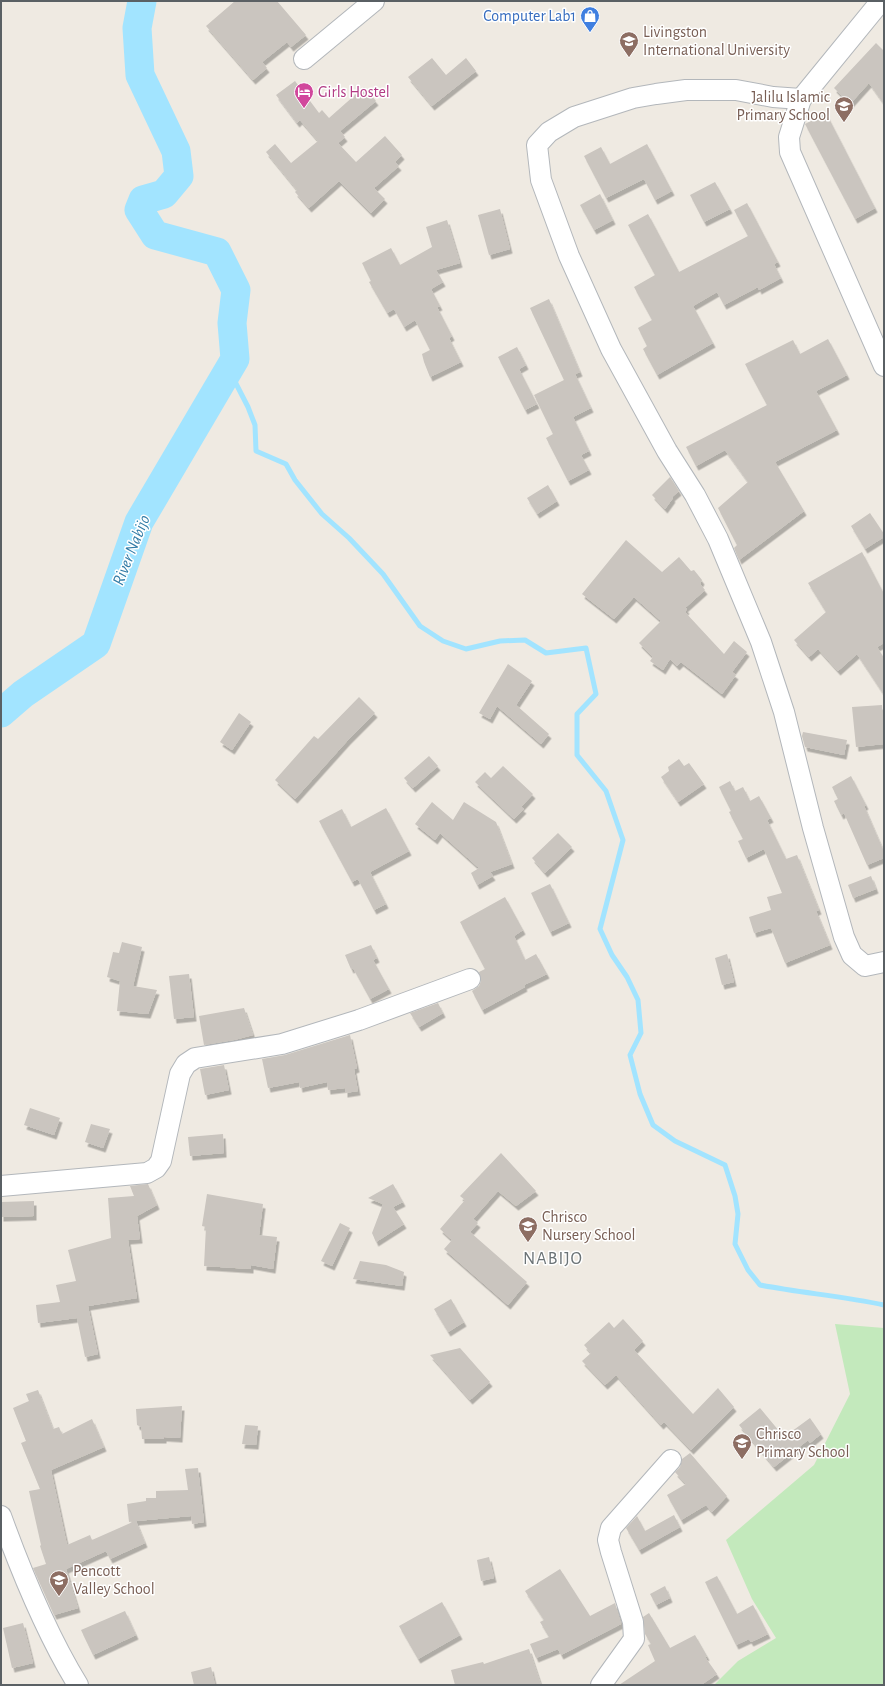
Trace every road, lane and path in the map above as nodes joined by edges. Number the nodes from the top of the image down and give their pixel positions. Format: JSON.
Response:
{"nodes":[{"id":1,"x":374,"y":1,"type":"edge"},
{"id":2,"x":881,"y":1,"type":"edge"},
{"id":3,"x":304,"y":60,"type":"dead end"},
{"id":4,"x":801,"y":99,"type":"junction"},
{"id":5,"x":884,"y":366,"type":"edge"},
{"id":6,"x":884,"y":962,"type":"edge"},
{"id":7,"x":470,"y":979,"type":"dead end"},
{"id":8,"x":1,"y":1186,"type":"edge"},
{"id":9,"x":671,"y":1460,"type":"dead end"},
{"id":10,"x":1,"y":1516,"type":"edge"},
{"id":11,"x":78,"y":1685,"type":"edge"},
{"id":12,"x":601,"y":1685,"type":"edge"}],
"edges":[{"from":1,"to":3,"type":"street"},
{"from":2,"to":4,"type":"street"},
{"from":4,"to":5,"type":"street"},
{"from":4,"to":6,"type":"street"},
{"from":7,"to":8,"type":"street"},
{"from":9,"to":12,"type":"street"},
{"from":10,"to":11,"type":"street"}]}
